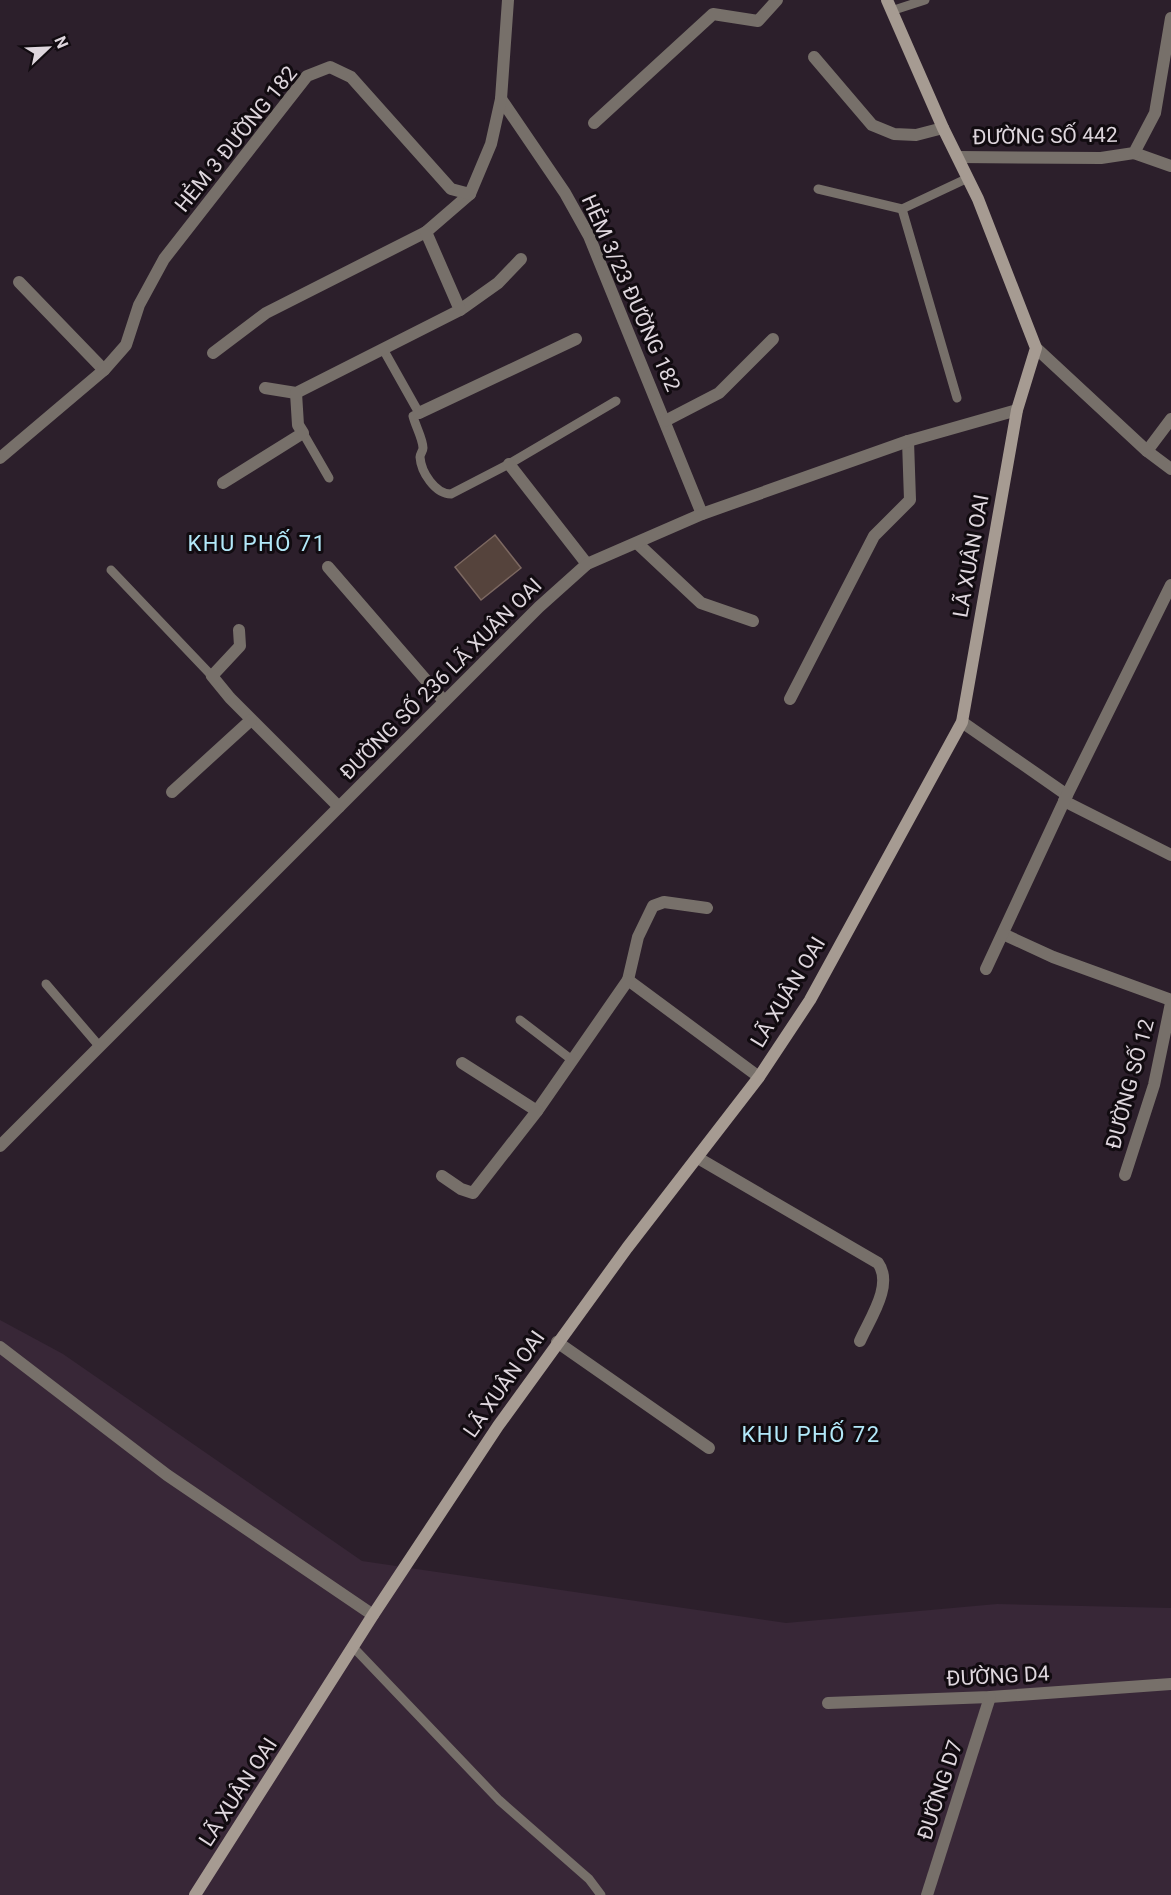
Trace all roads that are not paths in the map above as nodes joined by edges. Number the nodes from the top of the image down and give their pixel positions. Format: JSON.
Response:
{"nodes":[{"id":1,"x":508,"y":0,"type":"edge"},
{"id":2,"x":777,"y":0,"type":"edge"},
{"id":3,"x":925,"y":0,"type":"edge"},
{"id":4,"x":889,"y":6,"type":"edge"},
{"id":5,"x":1171,"y":18,"type":"edge"},
{"id":6,"x":814,"y":57,"type":"dead end"},
{"id":7,"x":1167,"y":71,"type":"edge"},
{"id":8,"x":501,"y":99,"type":"junction"},
{"id":9,"x":594,"y":123,"type":"dead end"},
{"id":10,"x":943,"y":128,"type":"junction"},
{"id":11,"x":1134,"y":153,"type":"junction"},
{"id":12,"x":958,"y":157,"type":"junction"},
{"id":13,"x":1171,"y":166,"type":"edge"},
{"id":14,"x":968,"y":178,"type":"junction"},
{"id":15,"x":818,"y":189,"type":"dead end"},
{"id":16,"x":470,"y":194,"type":"junction"},
{"id":17,"x":902,"y":209,"type":"junction"},
{"id":18,"x":426,"y":232,"type":"junction"},
{"id":19,"x":521,"y":259,"type":"dead end"},
{"id":20,"x":20,"y":282,"type":"dead end"},
{"id":21,"x":460,"y":310,"type":"junction"},
{"id":22,"x":576,"y":339,"type":"dead end"},
{"id":23,"x":773,"y":339,"type":"dead end"},
{"id":24,"x":1036,"y":348,"type":"junction"},
{"id":25,"x":383,"y":349,"type":"junction"},
{"id":26,"x":213,"y":353,"type":"dead end"},
{"id":27,"x":104,"y":370,"type":"junction"},
{"id":28,"x":265,"y":388,"type":"dead end"},
{"id":29,"x":296,"y":393,"type":"junction"},
{"id":30,"x":957,"y":399,"type":"dead end"},
{"id":31,"x":616,"y":401,"type":"dead end"},
{"id":32,"x":1017,"y":410,"type":"junction"},
{"id":33,"x":419,"y":413,"type":"junction"},
{"id":34,"x":1171,"y":420,"type":"edge"},
{"id":35,"x":665,"y":421,"type":"junction"},
{"id":36,"x":303,"y":433,"type":"junction"},
{"id":37,"x":0,"y":441,"type":"edge"},
{"id":38,"x":909,"y":441,"type":"junction"},
{"id":39,"x":1147,"y":451,"type":"junction"},
{"id":40,"x":5,"y":454,"type":"edge"},
{"id":41,"x":509,"y":464,"type":"junction"},
{"id":42,"x":1171,"y":469,"type":"edge"},
{"id":43,"x":329,"y":478,"type":"dead end"},
{"id":44,"x":223,"y":483,"type":"dead end"},
{"id":45,"x":702,"y":514,"type":"junction"},
{"id":46,"x":637,"y":543,"type":"junction"},
{"id":47,"x":587,"y":564,"type":"junction"},
{"id":48,"x":328,"y":567,"type":"dead end"},
{"id":49,"x":111,"y":570,"type":"dead end"},
{"id":50,"x":1171,"y":585,"type":"edge"},
{"id":51,"x":753,"y":621,"type":"dead end"},
{"id":52,"x":239,"y":630,"type":"dead end"},
{"id":53,"x":212,"y":676,"type":"junction"},
{"id":54,"x":790,"y":699,"type":"dead end"},
{"id":55,"x":444,"y":701,"type":"junction"},
{"id":56,"x":251,"y":720,"type":"junction"},
{"id":57,"x":962,"y":722,"type":"junction"},
{"id":58,"x":172,"y":792,"type":"dead end"},
{"id":59,"x":1065,"y":798,"type":"junction"},
{"id":60,"x":339,"y":807,"type":"junction"},
{"id":61,"x":1171,"y":855,"type":"edge"},
{"id":62,"x":707,"y":908,"type":"dead end"},
{"id":63,"x":1003,"y":934,"type":"junction"},
{"id":64,"x":986,"y":969,"type":"dead end"},
{"id":65,"x":628,"y":980,"type":"junction"},
{"id":66,"x":46,"y":984,"type":"dead end"},
{"id":67,"x":1171,"y":1001,"type":"edge"},
{"id":68,"x":520,"y":1020,"type":"dead end"},
{"id":69,"x":100,"y":1047,"type":"junction"},
{"id":70,"x":572,"y":1060,"type":"junction"},
{"id":71,"x":462,"y":1063,"type":"dead end"},
{"id":72,"x":759,"y":1077,"type":"junction"},
{"id":73,"x":537,"y":1111,"type":"junction"},
{"id":74,"x":0,"y":1146,"type":"edge"},
{"id":75,"x":698,"y":1158,"type":"junction"},
{"id":76,"x":1125,"y":1175,"type":"dead end"},
{"id":77,"x":442,"y":1176,"type":"dead end"},
{"id":78,"x":860,"y":1341,"type":"dead end"},
{"id":79,"x":557,"y":1342,"type":"junction"},
{"id":80,"x":0,"y":1347,"type":"edge"},
{"id":81,"x":710,"y":1448,"type":"dead end"},
{"id":82,"x":373,"y":1615,"type":"junction"},
{"id":83,"x":353,"y":1647,"type":"junction"},
{"id":84,"x":1171,"y":1683,"type":"edge"},
{"id":85,"x":990,"y":1697,"type":"junction"},
{"id":86,"x":828,"y":1703,"type":"dead end"},
{"id":87,"x":195,"y":1895,"type":"edge"},
{"id":88,"x":601,"y":1895,"type":"edge"},
{"id":89,"x":927,"y":1895,"type":"edge"}],
"edges":[{"from":1,"to":8,"type":"street"},
{"from":2,"to":9,"type":"street"},
{"from":3,"to":4,"type":"lane"},
{"from":4,"to":10,"type":"main road"},
{"from":5,"to":7,"type":"street","name":"ĐƯỜNG SỐ 442"},
{"from":6,"to":10,"type":"street"},
{"from":7,"to":11,"type":"street","name":"ĐƯỜNG SỐ 442"},
{"from":8,"to":16,"type":"street"},
{"from":8,"to":35,"type":"street","name":"HẺM 3/23 ĐƯỜNG 182"},
{"from":10,"to":12,"type":"main road"},
{"from":11,"to":12,"type":"street","name":"ĐƯỜNG SỐ 442"},
{"from":11,"to":13,"type":"street"},
{"from":12,"to":14,"type":"main road"},
{"from":14,"to":17,"type":"lane"},
{"from":14,"to":24,"type":"main road"},
{"from":15,"to":17,"type":"lane"},
{"from":16,"to":18,"type":"street"},
{"from":16,"to":27,"type":"street","name":"HẺM 3 ĐƯỜNG 182"},
{"from":17,"to":30,"type":"lane"},
{"from":18,"to":21,"type":"street"},
{"from":18,"to":26,"type":"street"},
{"from":19,"to":21,"type":"street"},
{"from":20,"to":27,"type":"street"},
{"from":21,"to":25,"type":"street"},
{"from":22,"to":33,"type":"street"},
{"from":23,"to":35,"type":"street"},
{"from":24,"to":32,"type":"main road","name":"LÃ XUÂN OAI"},
{"from":24,"to":39,"type":"street"},
{"from":25,"to":29,"type":"street"},
{"from":25,"to":33,"type":"lane"},
{"from":27,"to":40,"type":"street","name":"HẺM 3 ĐƯỜNG 182"},
{"from":28,"to":29,"type":"street"},
{"from":29,"to":36,"type":"street"},
{"from":31,"to":41,"type":"lane"},
{"from":32,"to":38,"type":"street","name":"ĐƯỜNG SỐ 236 LÃ XUÂN OAI"},
{"from":32,"to":57,"type":"main road","name":"LÃ XUÂN OAI"},
{"from":33,"to":41,"type":"lane"},
{"from":34,"to":39,"type":"street"},
{"from":35,"to":45,"type":"street","name":"HẺM 3/23 ĐƯỜNG 182"},
{"from":36,"to":43,"type":"lane"},
{"from":36,"to":44,"type":"street"},
{"from":37,"to":40,"type":"street"},
{"from":38,"to":45,"type":"street","name":"ĐƯỜNG SỐ 236 LÃ XUÂN OAI"},
{"from":38,"to":54,"type":"street"},
{"from":39,"to":42,"type":"street"},
{"from":41,"to":47,"type":"street"},
{"from":45,"to":46,"type":"street","name":"ĐƯỜNG SỐ 236 LÃ XUÂN OAI"},
{"from":46,"to":47,"type":"street","name":"ĐƯỜNG SỐ 236 LÃ XUÂN OAI"},
{"from":46,"to":51,"type":"street"},
{"from":47,"to":55,"type":"street","name":"ĐƯỜNG SỐ 236 LÃ XUÂN OAI"},
{"from":48,"to":55,"type":"street"},
{"from":49,"to":53,"type":"lane"},
{"from":50,"to":59,"type":"street"},
{"from":52,"to":53,"type":"street"},
{"from":53,"to":56,"type":"street"},
{"from":55,"to":60,"type":"street","name":"ĐƯỜNG SỐ 236 LÃ XUÂN OAI"},
{"from":56,"to":58,"type":"street"},
{"from":56,"to":60,"type":"street"},
{"from":57,"to":59,"type":"street"},
{"from":57,"to":72,"type":"main road","name":"LÃ XUÂN OAI"},
{"from":59,"to":61,"type":"street"},
{"from":59,"to":63,"type":"street"},
{"from":60,"to":69,"type":"street","name":"ĐƯỜNG SỐ 236 LÃ XUÂN OAI"},
{"from":62,"to":65,"type":"street"},
{"from":63,"to":64,"type":"street"},
{"from":63,"to":67,"type":"street"},
{"from":65,"to":70,"type":"street"},
{"from":65,"to":72,"type":"street"},
{"from":66,"to":69,"type":"lane"},
{"from":67,"to":76,"type":"street","name":"ĐƯỜNG SỐ 12"},
{"from":68,"to":70,"type":"lane"},
{"from":69,"to":74,"type":"street","name":"ĐƯỜNG SỐ 236 LÃ XUÂN OAI"},
{"from":70,"to":73,"type":"street"},
{"from":71,"to":73,"type":"street"},
{"from":72,"to":75,"type":"main road","name":"LÃ XUÂN OAI"},
{"from":73,"to":77,"type":"street"},
{"from":75,"to":78,"type":"street"},
{"from":75,"to":79,"type":"main road","name":"LÃ XUÂN OAI"},
{"from":79,"to":81,"type":"street"},
{"from":79,"to":82,"type":"main road","name":"LÃ XUÂN OAI"},
{"from":80,"to":82,"type":"street"},
{"from":82,"to":83,"type":"main road","name":"LÃ XUÂN OAI"},
{"from":83,"to":87,"type":"main road","name":"LÃ XUÂN OAI"},
{"from":83,"to":88,"type":"lane"},
{"from":84,"to":85,"type":"street","name":"ĐƯỜNG D4"},
{"from":85,"to":86,"type":"street","name":"ĐƯỜNG D4"},
{"from":85,"to":89,"type":"street","name":"ĐƯỜNG D7"}]}
